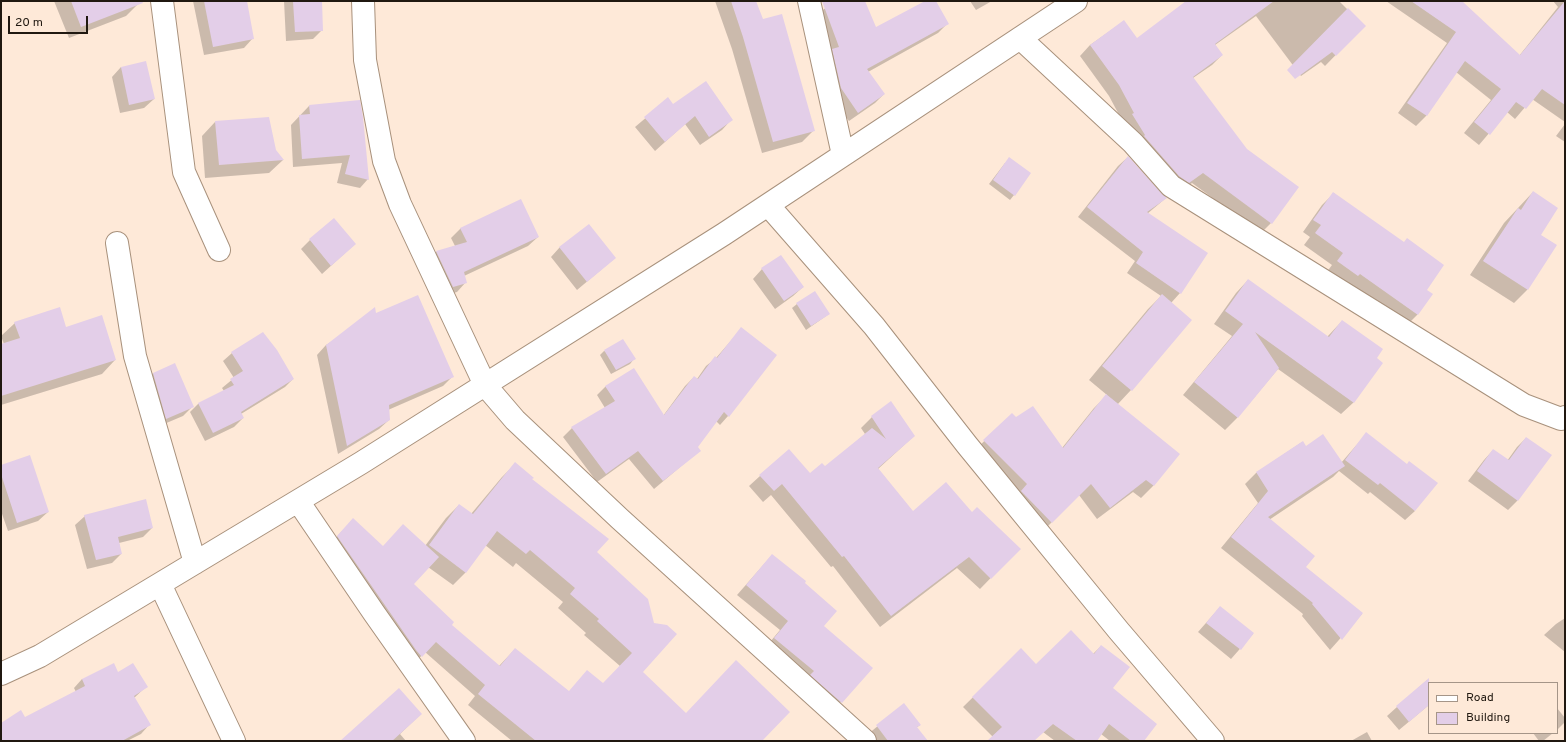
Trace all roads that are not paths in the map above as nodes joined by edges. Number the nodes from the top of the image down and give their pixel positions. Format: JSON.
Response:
{"nodes":[{"id":1,"x":162,"y":1,"type":"edge"},
{"id":2,"x":362,"y":1,"type":"edge"},
{"id":3,"x":809,"y":1,"type":"edge"},
{"id":4,"x":1072,"y":2,"type":"edge"},
{"id":5,"x":1020,"y":38,"type":"junction"},
{"id":6,"x":843,"y":155,"type":"junction"},
{"id":7,"x":768,"y":205,"type":"junction"},
{"id":8,"x":117,"y":243,"type":"dead end"},
{"id":9,"x":219,"y":250,"type":"dead end"},
{"id":10,"x":485,"y":385,"type":"junction"},
{"id":11,"x":1565,"y":418,"type":"edge"},
{"id":12,"x":298,"y":501,"type":"junction"},
{"id":13,"x":195,"y":563,"type":"junction"},
{"id":14,"x":160,"y":584,"type":"junction"},
{"id":15,"x":1,"y":674,"type":"edge"},
{"id":16,"x":234,"y":741,"type":"edge"},
{"id":17,"x":464,"y":741,"type":"edge"},
{"id":18,"x":866,"y":741,"type":"edge"},
{"id":19,"x":1213,"y":741,"type":"edge"}],
"edges":[{"from":1,"to":9,"type":"street"},
{"from":2,"to":10,"type":"street"},
{"from":3,"to":6,"type":"street"},
{"from":4,"to":5,"type":"street"},
{"from":5,"to":6,"type":"street"},
{"from":5,"to":11,"type":"street"},
{"from":6,"to":7,"type":"street"},
{"from":7,"to":10,"type":"street"},
{"from":7,"to":19,"type":"street"},
{"from":8,"to":13,"type":"street"},
{"from":10,"to":12,"type":"street"},
{"from":10,"to":18,"type":"street"},
{"from":12,"to":13,"type":"street"},
{"from":12,"to":17,"type":"street"},
{"from":13,"to":14,"type":"street"},
{"from":14,"to":15,"type":"street"},
{"from":14,"to":16,"type":"street"}]}
